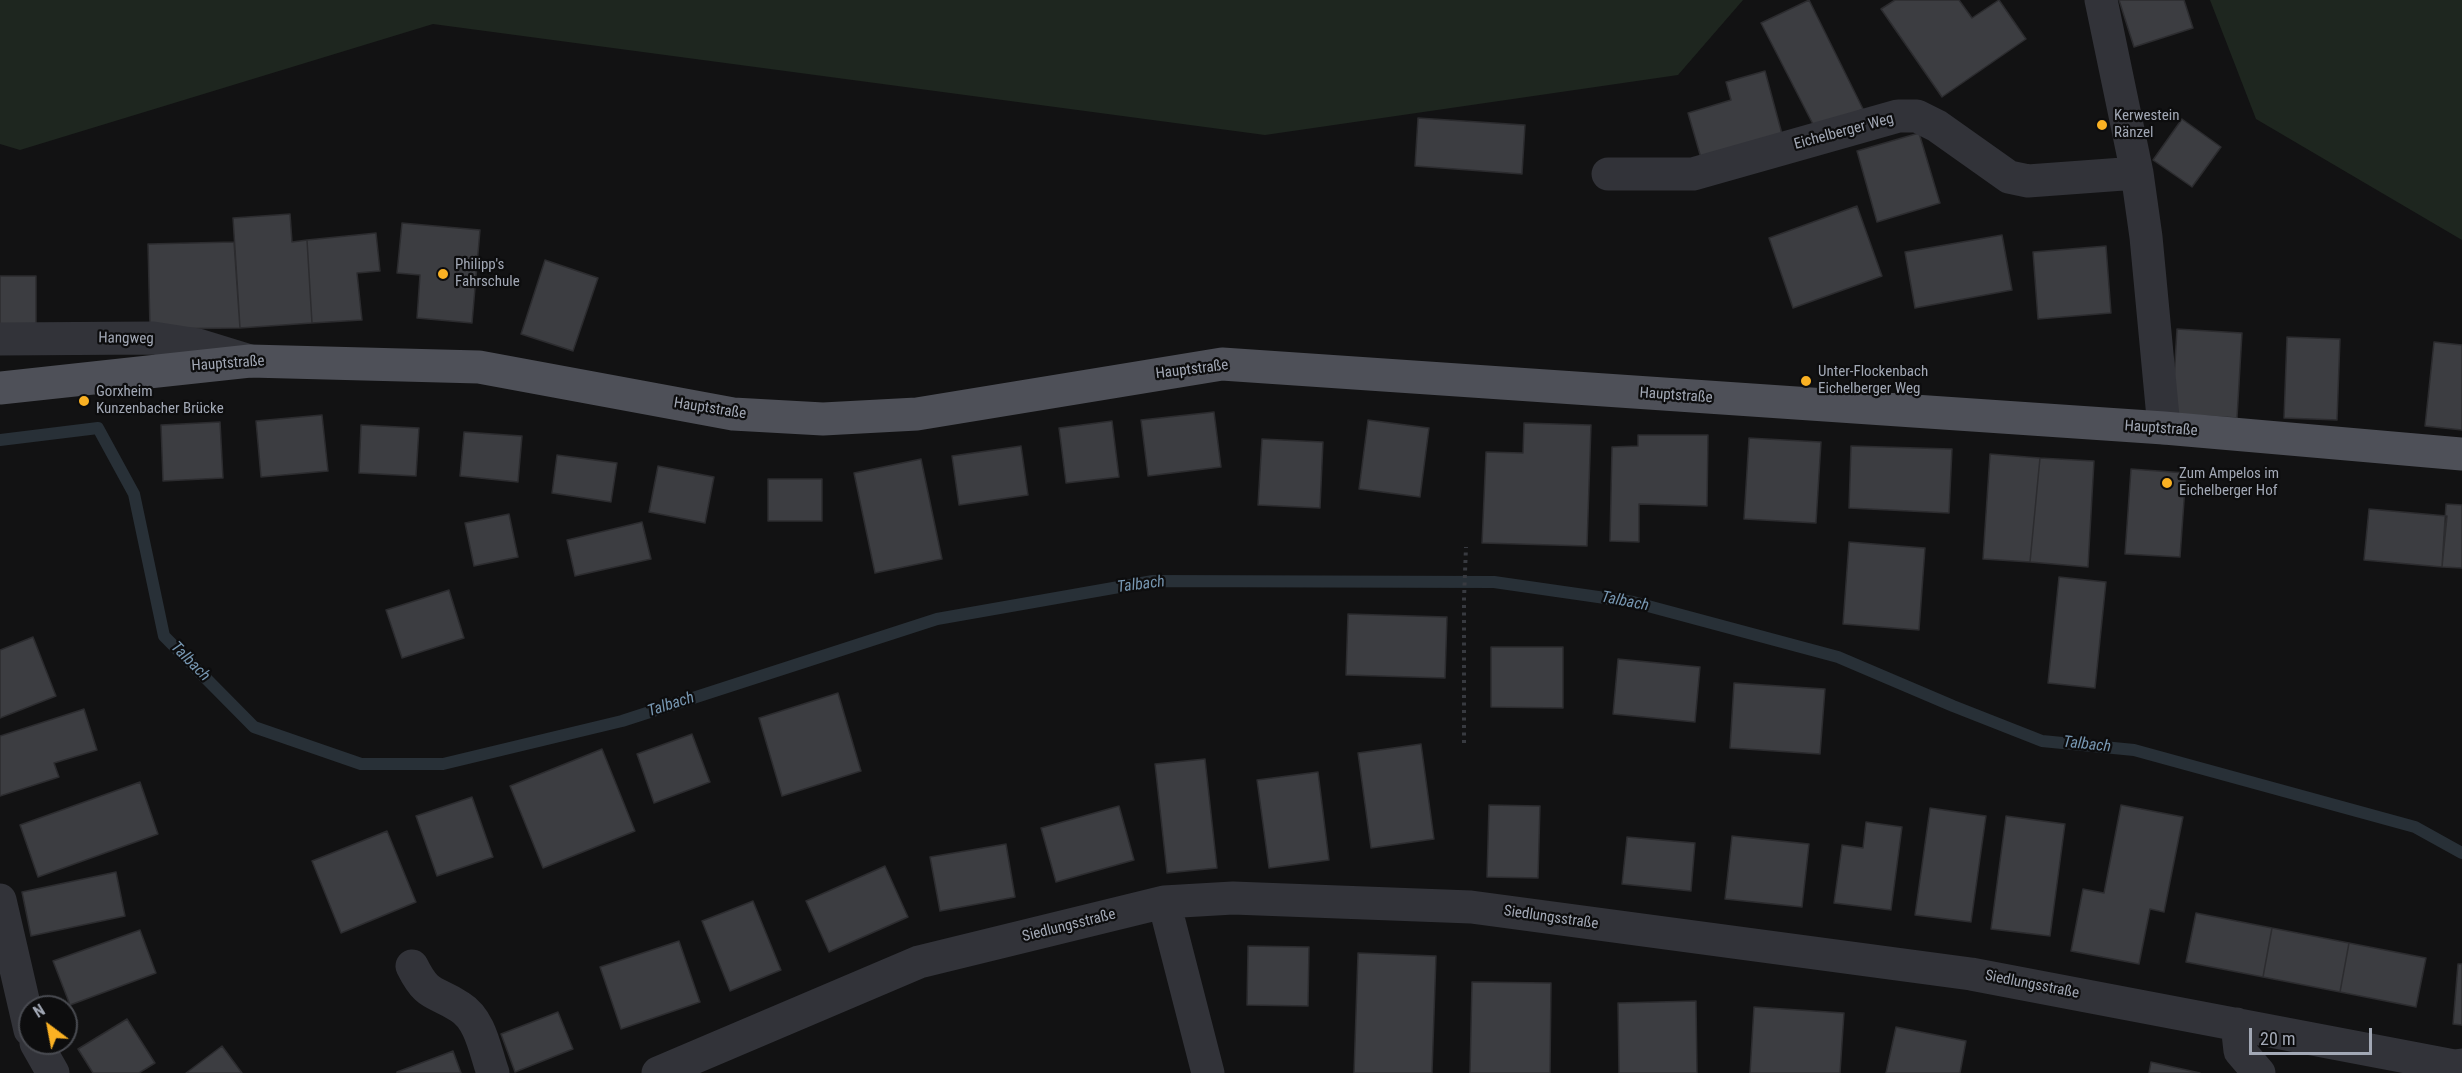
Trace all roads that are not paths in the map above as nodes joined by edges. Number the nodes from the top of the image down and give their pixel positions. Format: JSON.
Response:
{"nodes":[{"id":1,"x":2101,"y":0,"type":"edge"},
{"id":2,"x":2137,"y":173,"type":"junction"},
{"id":3,"x":1608,"y":174,"type":"dead end"},
{"id":4,"x":0,"y":339,"type":"edge"},
{"id":5,"x":250,"y":361,"type":"junction"},
{"id":6,"x":0,"y":388,"type":"edge"},
{"id":7,"x":2164,"y":428,"type":"junction"},
{"id":8,"x":2462,"y":454,"type":"edge"},
{"id":9,"x":0,"y":900,"type":"edge"},
{"id":10,"x":1164,"y":902,"type":"junction"},
{"id":11,"x":412,"y":966,"type":"dead end"},
{"id":12,"x":22,"y":995,"type":"edge"},
{"id":13,"x":2237,"y":1024,"type":"junction"},
{"id":14,"x":2462,"y":1065,"type":"edge"},
{"id":15,"x":493,"y":1073,"type":"edge"},
{"id":16,"x":658,"y":1073,"type":"edge"},
{"id":17,"x":1208,"y":1073,"type":"edge"},
{"id":18,"x":2259,"y":1073,"type":"edge"}],
"edges":[{"from":1,"to":2,"type":"street"},
{"from":2,"to":3,"type":"street","name":"Eichelberger Weg"},
{"from":2,"to":7,"type":"street"},
{"from":4,"to":5,"type":"street","name":"Hangweg"},
{"from":5,"to":6,"type":"main road","name":"Hauptstraße"},
{"from":5,"to":7,"type":"main road","name":"Hauptstraße"},
{"from":7,"to":8,"type":"main road","name":"Hauptstraße"},
{"from":9,"to":12,"type":"street"},
{"from":10,"to":13,"type":"street","name":"Siedlungsstraße"},
{"from":10,"to":16,"type":"street","name":"Siedlungsstraße"},
{"from":10,"to":17,"type":"street"},
{"from":11,"to":15,"type":"street"},
{"from":13,"to":14,"type":"street","name":"Siedlungsstraße"},
{"from":13,"to":18,"type":"street"}]}
